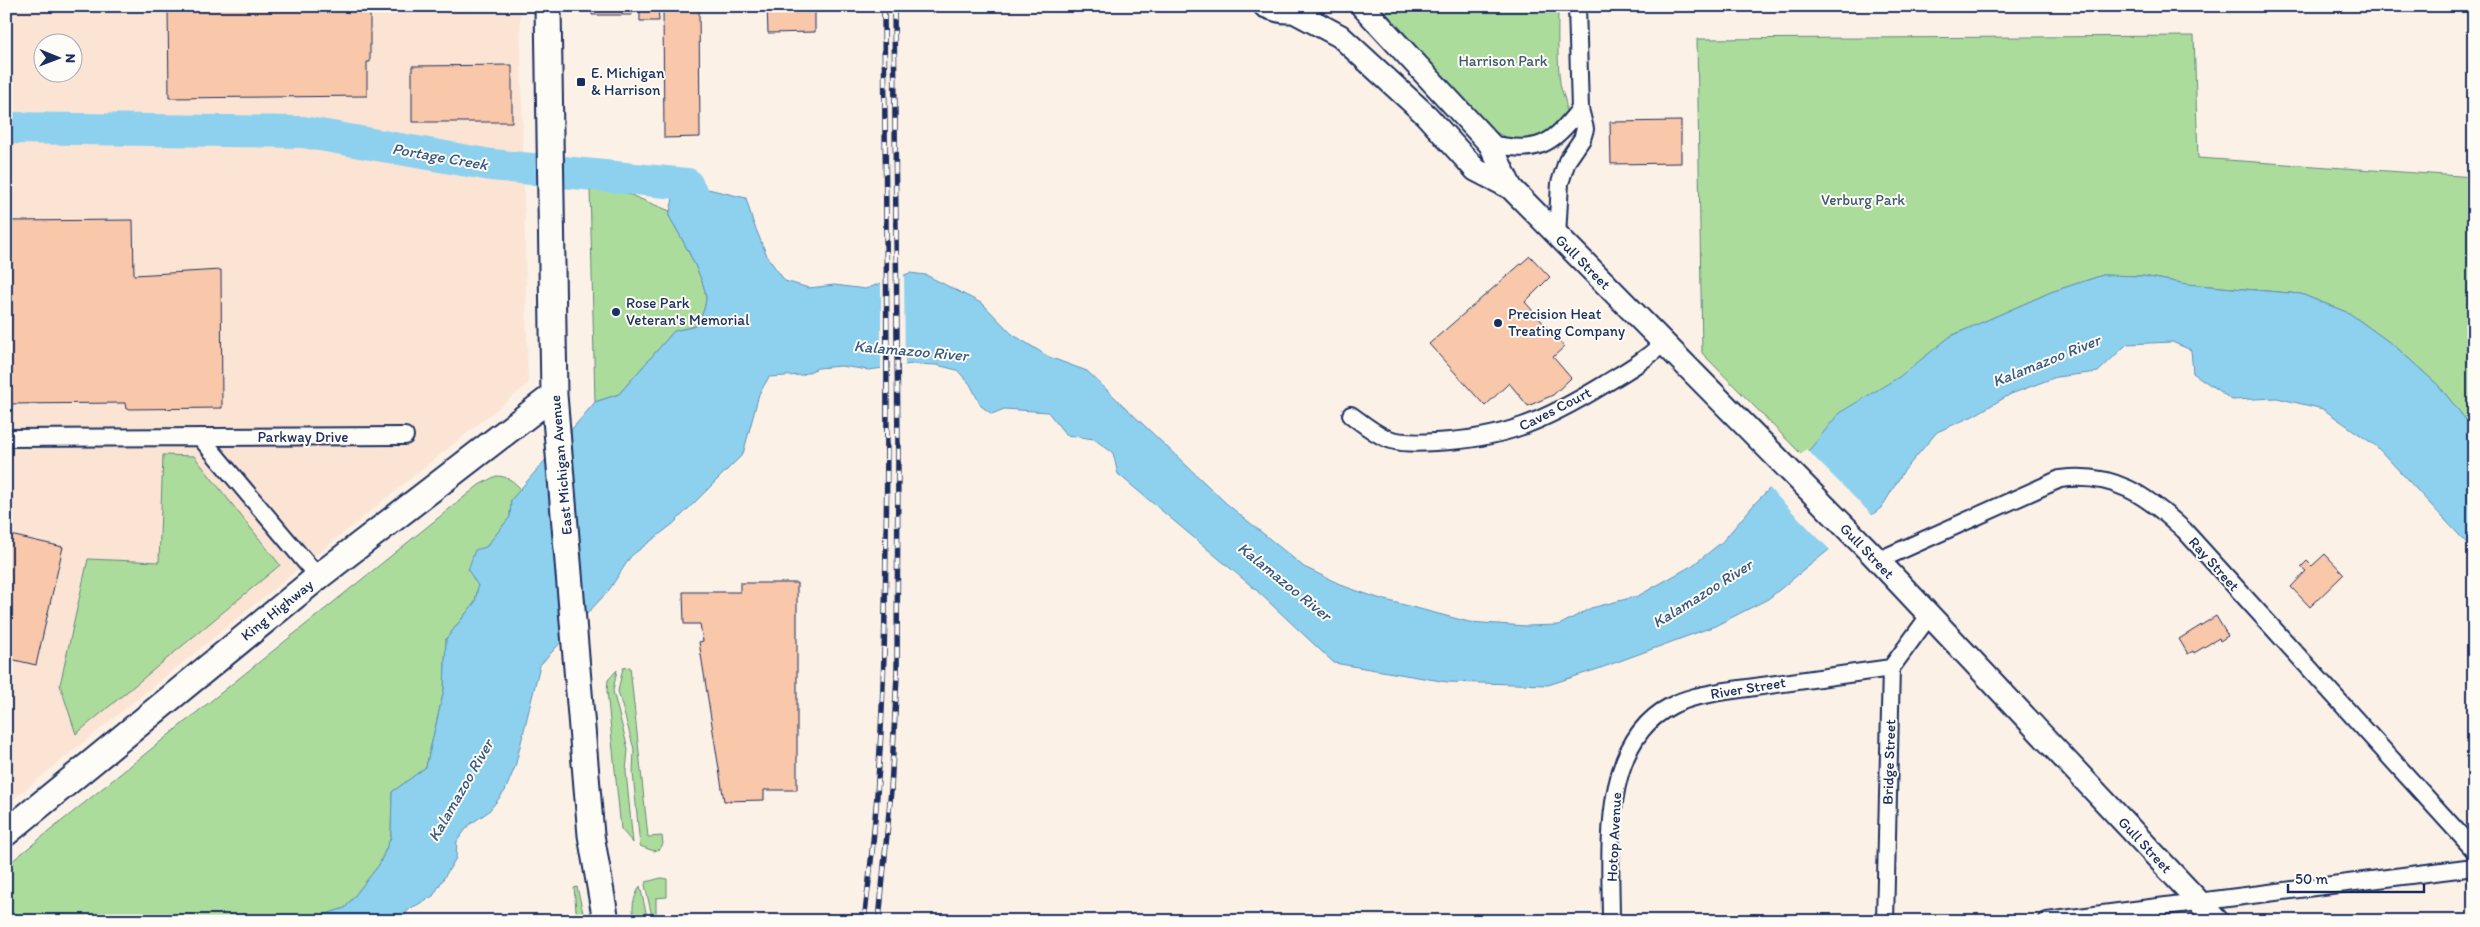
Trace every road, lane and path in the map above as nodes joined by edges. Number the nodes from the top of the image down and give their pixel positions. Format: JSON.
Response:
{"nodes":[{"id":1,"x":548,"y":6,"type":"edge"},
{"id":2,"x":1265,"y":6,"type":"edge"},
{"id":3,"x":1362,"y":6,"type":"edge"},
{"id":4,"x":1577,"y":6,"type":"edge"},
{"id":5,"x":1305,"y":9,"type":"edge"},
{"id":6,"x":1580,"y":109,"type":"junction"},
{"id":7,"x":1490,"y":144,"type":"junction"},
{"id":8,"x":1511,"y":188,"type":"junction"},
{"id":9,"x":1558,"y":236,"type":"junction"},
{"id":10,"x":1664,"y":342,"type":"junction"},
{"id":11,"x":555,"y":402,"type":"junction"},
{"id":12,"x":1351,"y":415,"type":"dead end"},
{"id":13,"x":405,"y":436,"type":"dead end"},
{"id":14,"x":200,"y":437,"type":"junction"},
{"id":15,"x":6,"y":438,"type":"edge"},
{"id":16,"x":1874,"y":557,"type":"junction"},
{"id":17,"x":318,"y":577,"type":"junction"},
{"id":18,"x":1929,"y":616,"type":"junction"},
{"id":19,"x":1891,"y":668,"type":"junction"},
{"id":20,"x":1627,"y":754,"type":"joint"},
{"id":21,"x":6,"y":833,"type":"edge"},
{"id":22,"x":2474,"y":850,"type":"edge"},
{"id":23,"x":2474,"y":867,"type":"edge"},
{"id":24,"x":2198,"y":902,"type":"junction"},
{"id":25,"x":606,"y":921,"type":"edge"},
{"id":26,"x":1611,"y":921,"type":"edge"},
{"id":27,"x":1885,"y":921,"type":"edge"},
{"id":28,"x":2047,"y":921,"type":"edge"},
{"id":29,"x":2217,"y":921,"type":"edge"}],
"edges":[{"from":1,"to":11,"type":"main road","name":"East Michigan Avenue"},
{"from":2,"to":5,"type":"street","name":"Gull Street"},
{"from":3,"to":7,"type":"street","name":"Gull Street"},
{"from":4,"to":6,"type":"street"},
{"from":5,"to":8,"type":"street","name":"Gull Street"},
{"from":6,"to":7,"type":"street"},
{"from":6,"to":9,"type":"street"},
{"from":7,"to":8,"type":"street","name":"Gull Street"},
{"from":8,"to":9,"type":"street","name":"Gull Street"},
{"from":9,"to":10,"type":"street","name":"Gull Street"},
{"from":10,"to":12,"type":"street","name":"Caves Court"},
{"from":10,"to":16,"type":"street","name":"Gull Street"},
{"from":11,"to":17,"type":"main road","name":"King Highway"},
{"from":11,"to":25,"type":"main road","name":"East Michigan Avenue"},
{"from":13,"to":14,"type":"street","name":"Parkway Drive"},
{"from":14,"to":15,"type":"street","name":"Parkway Drive"},
{"from":14,"to":17,"type":"street"},
{"from":16,"to":18,"type":"street","name":"Gull Street"},
{"from":16,"to":22,"type":"street","name":"Ray Street"},
{"from":17,"to":21,"type":"main road","name":"King Highway"},
{"from":18,"to":19,"type":"street"},
{"from":18,"to":24,"type":"street","name":"Gull Street"},
{"from":19,"to":20,"type":"street","name":"River Street"},
{"from":19,"to":27,"type":"street","name":"Bridge Street"},
{"from":20,"to":26,"type":"street","name":"Hotop Avenue"},
{"from":23,"to":24,"type":"street"},
{"from":24,"to":28,"type":"street"},
{"from":24,"to":29,"type":"street","name":"Gull Street"}]}
